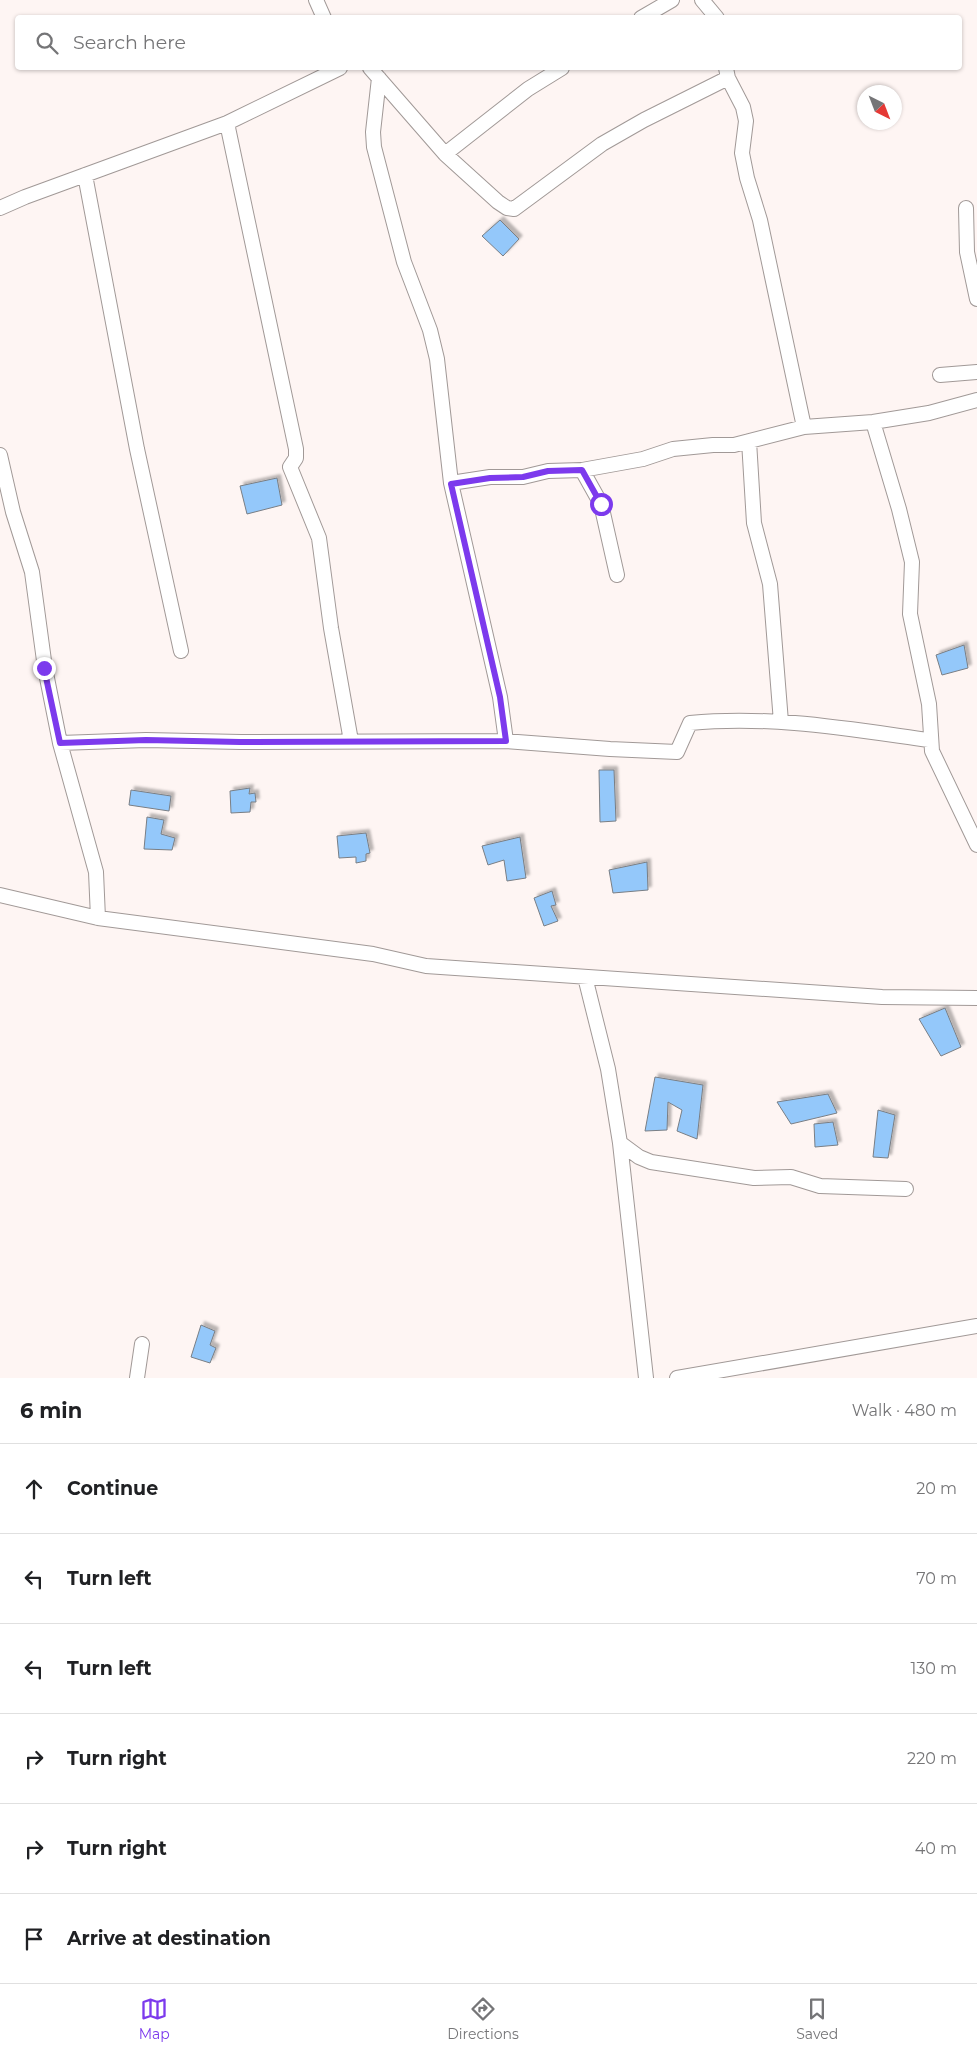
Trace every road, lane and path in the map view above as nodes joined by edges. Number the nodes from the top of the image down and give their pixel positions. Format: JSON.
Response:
{"nodes":[{"id":1,"x":316,"y":0,"type":"edge"},
{"id":2,"x":672,"y":0,"type":"edge"},
{"id":3,"x":702,"y":0,"type":"edge"},
{"id":4,"x":323,"y":15,"type":"edge"},
{"id":5,"x":647,"y":15,"type":"edge"},
{"id":6,"x":714,"y":15,"type":"edge"},
{"id":7,"x":336,"y":70,"type":"edge"},
{"id":8,"x":559,"y":70,"type":"edge"},
{"id":9,"x":374,"y":73,"type":"edge"},
{"id":10,"x":727,"y":73,"type":"edge"},
{"id":11,"x":227,"y":123,"type":"junction"},
{"id":12,"x":445,"y":154,"type":"junction"},
{"id":13,"x":86,"y":175,"type":"junction"},
{"id":14,"x":0,"y":208,"type":"edge"},
{"id":15,"x":966,"y":208,"type":"dead end"},
{"id":16,"x":977,"y":299,"type":"edge"},
{"id":17,"x":977,"y":372,"type":"edge"},
{"id":18,"x":940,"y":375,"type":"dead end"},
{"id":19,"x":977,"y":400,"type":"edge"},
{"id":20,"x":873,"y":422,"type":"junction"},
{"id":21,"x":804,"y":427,"type":"junction"},
{"id":22,"x":749,"y":441,"type":"junction"},
{"id":23,"x":0,"y":455,"type":"edge"},
{"id":24,"x":582,"y":470,"type":"junction"},
{"id":25,"x":451,"y":484,"type":"junction"},
{"id":26,"x":617,"y":576,"type":"dead end"},
{"id":27,"x":182,"y":651,"type":"dead end"},
{"id":28,"x":781,"y":722,"type":"junction"},
{"id":29,"x":929,"y":740,"type":"junction"},
{"id":30,"x":351,"y":741,"type":"junction"},
{"id":31,"x":506,"y":741,"type":"junction"},
{"id":32,"x":60,"y":743,"type":"junction"},
{"id":33,"x":977,"y":845,"type":"edge"},
{"id":34,"x":0,"y":895,"type":"edge"},
{"id":35,"x":98,"y":918,"type":"junction"},
{"id":36,"x":586,"y":978,"type":"junction"},
{"id":37,"x":977,"y":998,"type":"edge"},
{"id":38,"x":620,"y":1143,"type":"junction"},
{"id":39,"x":906,"y":1189,"type":"dead end"},
{"id":40,"x":977,"y":1326,"type":"edge"},
{"id":41,"x":142,"y":1344,"type":"dead end"},
{"id":42,"x":137,"y":1378,"type":"edge"},
{"id":43,"x":646,"y":1378,"type":"edge"},
{"id":44,"x":677,"y":1378,"type":"edge"}],
"edges":[{"from":1,"to":4,"type":"street"},
{"from":2,"to":5,"type":"street"},
{"from":3,"to":6,"type":"street"},
{"from":7,"to":11,"type":"street"},
{"from":8,"to":12,"type":"street"},
{"from":9,"to":12,"type":"street"},
{"from":9,"to":25,"type":"street"},
{"from":10,"to":12,"type":"street"},
{"from":10,"to":21,"type":"street"},
{"from":11,"to":13,"type":"street"},
{"from":11,"to":30,"type":"street"},
{"from":13,"to":14,"type":"street"},
{"from":13,"to":27,"type":"street"},
{"from":15,"to":16,"type":"street"},
{"from":17,"to":18,"type":"street"},
{"from":19,"to":20,"type":"street"},
{"from":20,"to":21,"type":"street"},
{"from":20,"to":29,"type":"street"},
{"from":21,"to":22,"type":"street"},
{"from":22,"to":24,"type":"street"},
{"from":22,"to":28,"type":"street"},
{"from":23,"to":32,"type":"street"},
{"from":24,"to":25,"type":"street"},
{"from":24,"to":26,"type":"street"},
{"from":25,"to":31,"type":"street"},
{"from":28,"to":29,"type":"street"},
{"from":28,"to":31,"type":"street"},
{"from":29,"to":33,"type":"street"},
{"from":30,"to":31,"type":"street"},
{"from":30,"to":32,"type":"street"},
{"from":32,"to":35,"type":"street"},
{"from":34,"to":35,"type":"street"},
{"from":35,"to":36,"type":"street"},
{"from":36,"to":37,"type":"street"},
{"from":36,"to":38,"type":"street"},
{"from":38,"to":39,"type":"street"},
{"from":38,"to":43,"type":"street"},
{"from":40,"to":44,"type":"street"},
{"from":41,"to":42,"type":"street"}]}
